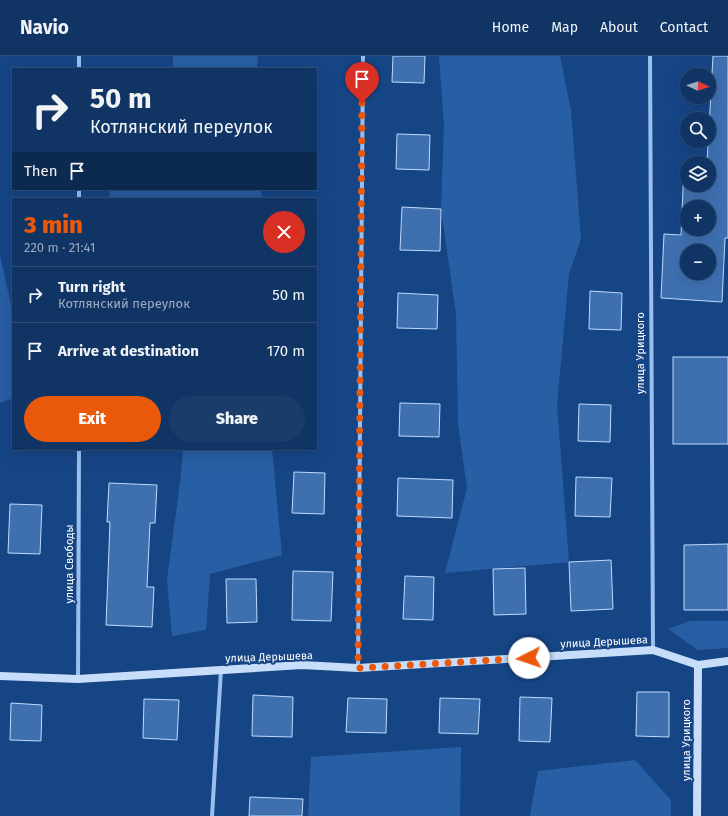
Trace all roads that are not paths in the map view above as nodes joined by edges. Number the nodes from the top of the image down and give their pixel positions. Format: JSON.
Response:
{"nodes":[{"id":1,"x":79,"y":56,"type":"edge"},
{"id":2,"x":363,"y":56,"type":"edge"},
{"id":3,"x":650,"y":56,"type":"edge"},
{"id":4,"x":79,"y":68,"type":"edge"},
{"id":5,"x":78,"y":450,"type":"edge"},
{"id":6,"x":653,"y":650,"type":"junction"},
{"id":7,"x":728,"y":661,"type":"edge"},
{"id":8,"x":698,"y":665,"type":"junction"},
{"id":9,"x":358,"y":668,"type":"junction"},
{"id":10,"x":221,"y":670,"type":"junction"},
{"id":11,"x":0,"y":676,"type":"edge"},
{"id":12,"x":78,"y":679,"type":"junction"},
{"id":13,"x":212,"y":816,"type":"edge"},
{"id":14,"x":697,"y":816,"type":"edge"}],
"edges":[{"from":1,"to":4,"type":"street"},
{"from":2,"to":9,"type":"street"},
{"from":3,"to":6,"type":"street","name":"улица Урицкого"},
{"from":5,"to":12,"type":"street","name":"улица Свободы"},
{"from":6,"to":8,"type":"street","name":"улица Дерышева"},
{"from":6,"to":9,"type":"street","name":"улица Дерышева"},
{"from":7,"to":8,"type":"street","name":"улица Дерышева"},
{"from":8,"to":14,"type":"street","name":"улица Урицкого"},
{"from":9,"to":10,"type":"street","name":"улица Дерышева"},
{"from":10,"to":12,"type":"street","name":"улица Дерышева"},
{"from":10,"to":13,"type":"street"},
{"from":11,"to":12,"type":"street","name":"улица Дерышева"}]}
